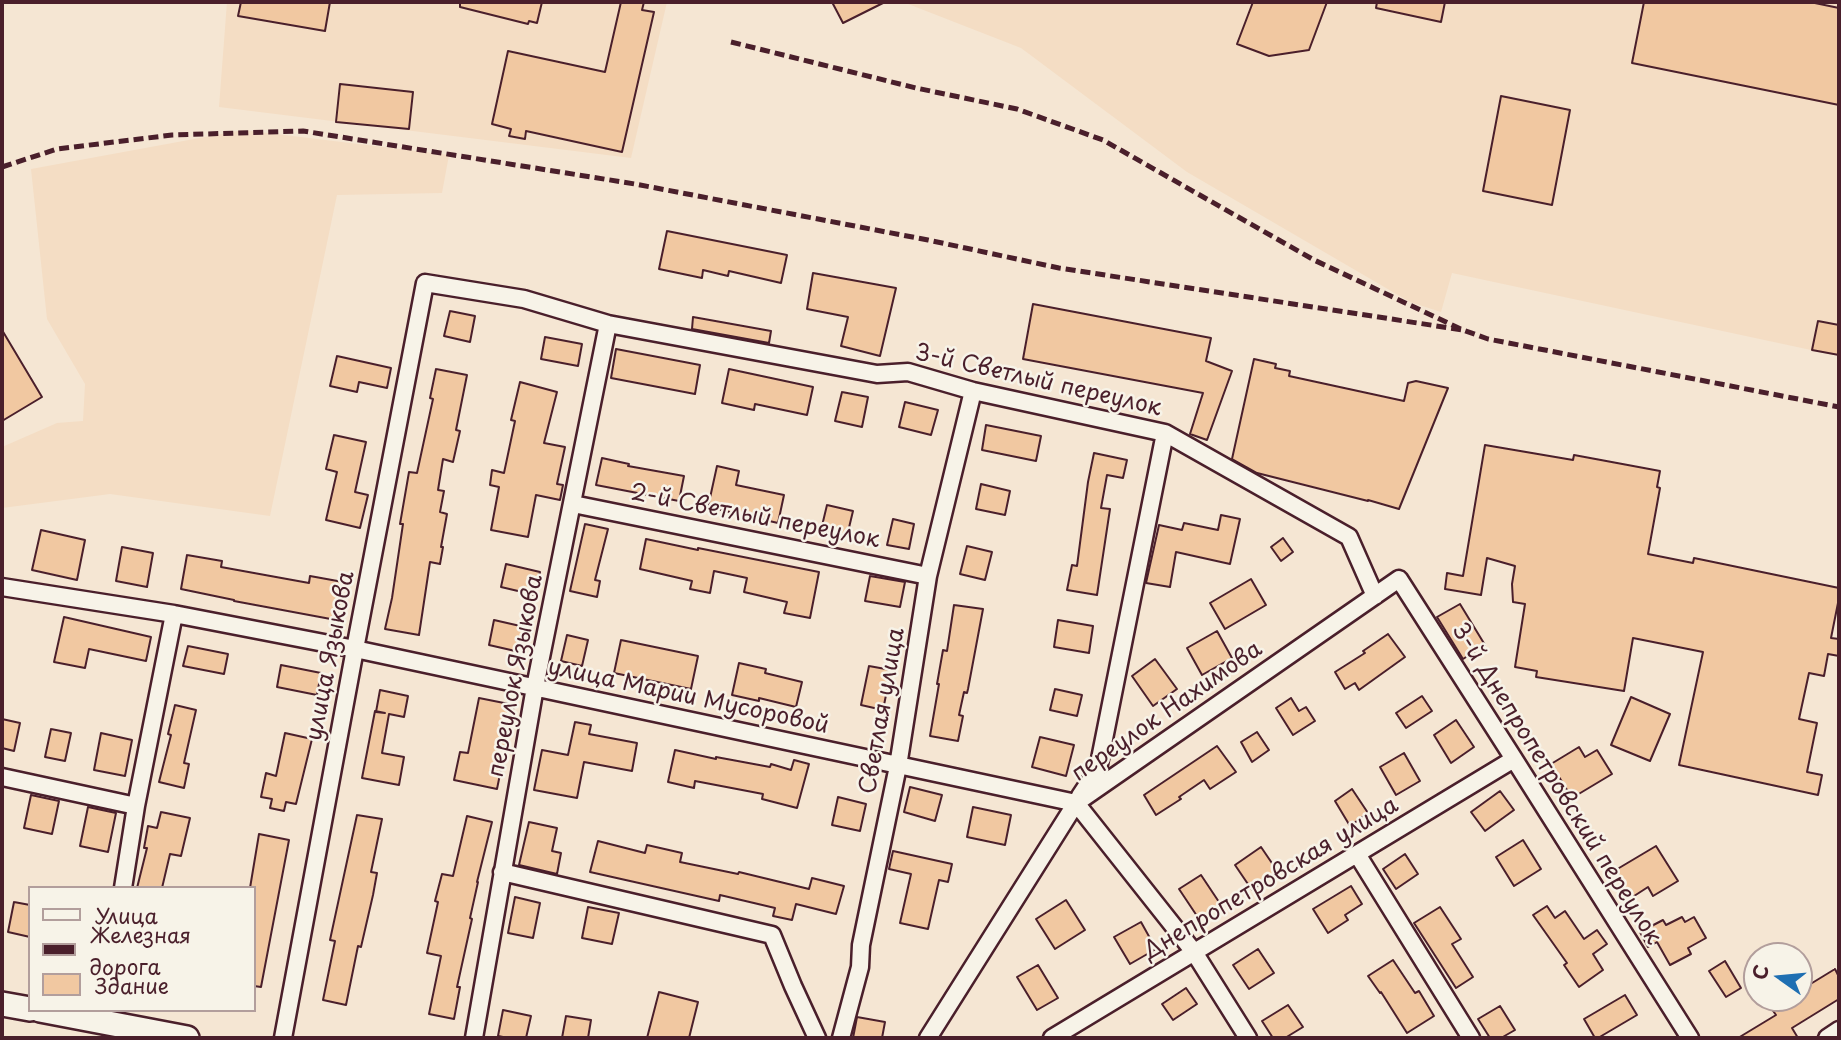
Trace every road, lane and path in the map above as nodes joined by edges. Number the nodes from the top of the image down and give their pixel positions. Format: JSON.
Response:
{"nodes":[{"id":1,"x":425,"y":283,"type":"joint"},
{"id":2,"x":608,"y":324,"type":"junction"},
{"id":3,"x":973,"y":391,"type":"junction"},
{"id":4,"x":1165,"y":433,"type":"junction"},
{"id":5,"x":573,"y":504,"type":"junction"},
{"id":6,"x":928,"y":576,"type":"junction"},
{"id":7,"x":2,"y":587,"type":"edge"},
{"id":8,"x":1375,"y":596,"type":"junction"},
{"id":9,"x":174,"y":614,"type":"junction"},
{"id":10,"x":355,"y":649,"type":"junction"},
{"id":11,"x":535,"y":687,"type":"junction"},
{"id":12,"x":1514,"y":759,"type":"junction"},
{"id":13,"x":898,"y":766,"type":"junction"},
{"id":14,"x":2,"y":777,"type":"edge"},
{"id":15,"x":1076,"y":803,"type":"junction"},
{"id":16,"x":136,"y":806,"type":"junction"},
{"id":17,"x":1357,"y":854,"type":"junction"},
{"id":18,"x":502,"y":872,"type":"junction"},
{"id":19,"x":122,"y":886,"type":"edge"},
{"id":20,"x":1194,"y":953,"type":"junction"},
{"id":21,"x":2,"y":1004,"type":"edge"},
{"id":22,"x":28,"y":1009,"type":"edge"},
{"id":23,"x":49,"y":1012,"type":"edge"},
{"id":24,"x":99,"y":1023,"type":"edge"},
{"id":25,"x":1839,"y":1030,"type":"edge"},
{"id":26,"x":187,"y":1038,"type":"edge"},
{"id":27,"x":283,"y":1038,"type":"edge"},
{"id":28,"x":474,"y":1038,"type":"edge"},
{"id":29,"x":817,"y":1038,"type":"edge"},
{"id":30,"x":841,"y":1038,"type":"edge"},
{"id":31,"x":928,"y":1038,"type":"edge"},
{"id":32,"x":1052,"y":1038,"type":"edge"},
{"id":33,"x":1248,"y":1038,"type":"edge"},
{"id":34,"x":1471,"y":1038,"type":"edge"},
{"id":35,"x":1690,"y":1038,"type":"edge"},
{"id":36,"x":1827,"y":1038,"type":"edge"}],
"edges":[{"from":1,"to":2,"type":"street","name":"3-й Светлый переулок"},
{"from":1,"to":10,"type":"street","name":"улица Языкова"},
{"from":2,"to":3,"type":"street","name":"3-й Светлый переулок"},
{"from":2,"to":5,"type":"street","name":"переулок Языкова"},
{"from":3,"to":4,"type":"street","name":"3-й Светлый переулок"},
{"from":3,"to":6,"type":"street","name":"Светлая улица"},
{"from":4,"to":8,"type":"street","name":"3-й Светлый переулок"},
{"from":4,"to":15,"type":"street"},
{"from":5,"to":6,"type":"street","name":"2-й Светлый переулок"},
{"from":5,"to":11,"type":"street","name":"переулок Языкова"},
{"from":6,"to":13,"type":"street","name":"Светлая улица"},
{"from":7,"to":9,"type":"street","name":"улица Марии Мусоровой"},
{"from":8,"to":12,"type":"street","name":"3-й Днепропетровский переулок"},
{"from":8,"to":15,"type":"street","name":"переулок Нахимова"},
{"from":9,"to":10,"type":"street","name":"улица Марии Мусоровой"},
{"from":9,"to":16,"type":"street"},
{"from":10,"to":11,"type":"street","name":"улица Марии Мусоровой"},
{"from":10,"to":27,"type":"street","name":"улица Языкова"},
{"from":11,"to":13,"type":"street","name":"улица Марии Мусоровой"},
{"from":11,"to":18,"type":"street","name":"переулок Языкова"},
{"from":12,"to":17,"type":"street","name":"Днепропетровская улица"},
{"from":12,"to":35,"type":"street","name":"3-й Днепропетровский переулок"},
{"from":13,"to":15,"type":"street","name":"улица Марии Мусоровой"},
{"from":13,"to":30,"type":"street","name":"Светлая улица"},
{"from":14,"to":16,"type":"street"},
{"from":15,"to":20,"type":"street"},
{"from":15,"to":31,"type":"street","name":"переулок Нахимова"},
{"from":16,"to":19,"type":"street"},
{"from":17,"to":20,"type":"street","name":"Днепропетровская улица"},
{"from":17,"to":34,"type":"street"},
{"from":18,"to":28,"type":"street","name":"переулок Языкова"},
{"from":18,"to":29,"type":"street"},
{"from":20,"to":32,"type":"street","name":"Днепропетровская улица"},
{"from":20,"to":33,"type":"street"},
{"from":21,"to":22,"type":"street"},
{"from":23,"to":24,"type":"street"},
{"from":24,"to":26,"type":"street"},
{"from":25,"to":36,"type":"street"}]}
